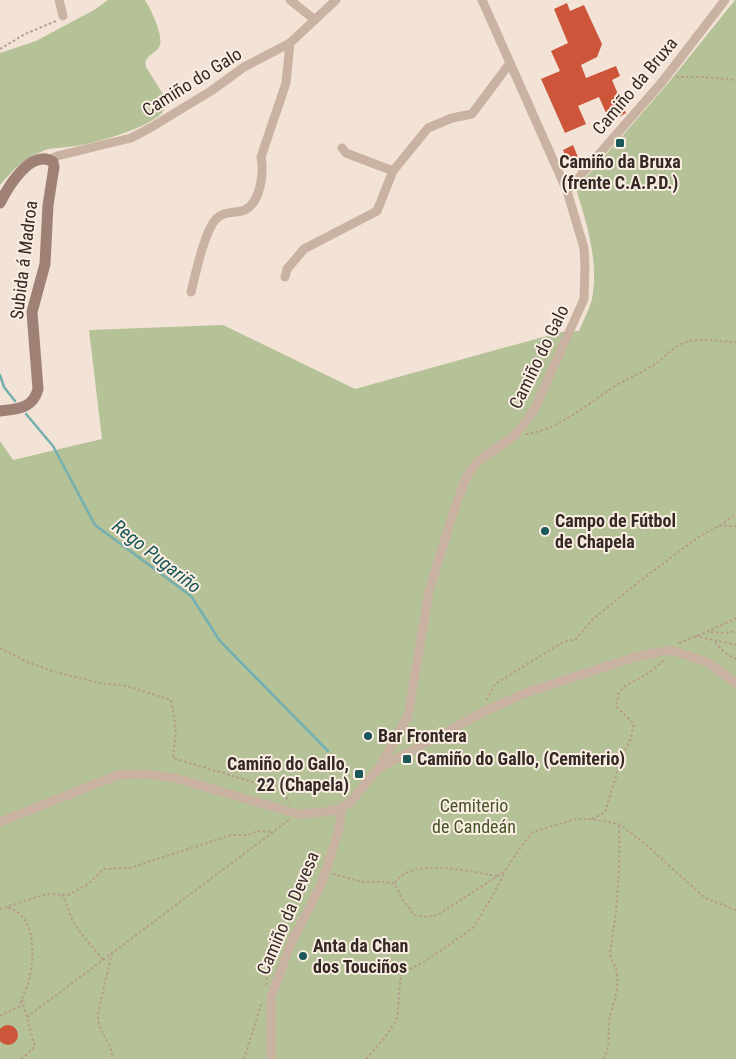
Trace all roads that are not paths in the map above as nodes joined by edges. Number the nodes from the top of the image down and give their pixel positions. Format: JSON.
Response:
{"nodes":[{"id":1,"x":59,"y":0,"type":"edge"},
{"id":2,"x":290,"y":0,"type":"edge"},
{"id":3,"x":336,"y":0,"type":"edge"},
{"id":4,"x":482,"y":0,"type":"edge"},
{"id":5,"x":725,"y":0,"type":"edge"},
{"id":6,"x":64,"y":16,"type":"road end"},
{"id":7,"x":315,"y":20,"type":"junction"},
{"id":8,"x":290,"y":43,"type":"junction"},
{"id":9,"x":510,"y":63,"type":"junction"},
{"id":10,"x":342,"y":148,"type":"dead end"},
{"id":11,"x":49,"y":160,"type":"junction"},
{"id":12,"x":393,"y":171,"type":"junction"},
{"id":13,"x":567,"y":191,"type":"junction"},
{"id":14,"x":0,"y":204,"type":"edge"},
{"id":15,"x":285,"y":277,"type":"dead end"},
{"id":16,"x":191,"y":292,"type":"dead end"},
{"id":17,"x":0,"y":411,"type":"edge"},
{"id":18,"x":736,"y":683,"type":"edge"},
{"id":19,"x":379,"y":768,"type":"junction"},
{"id":20,"x":340,"y":810,"type":"junction"},
{"id":21,"x":0,"y":822,"type":"edge"},
{"id":22,"x":271,"y":1059,"type":"edge"}],
"edges":[{"from":1,"to":6,"type":"street"},
{"from":2,"to":7,"type":"street"},
{"from":3,"to":7,"type":"street","name":"Camiño do Galo"},
{"from":4,"to":9,"type":"street","name":"Camiño do Galo"},
{"from":5,"to":13,"type":"street","name":"Camiño da Bruxa"},
{"from":7,"to":8,"type":"street","name":"Camiño do Galo"},
{"from":8,"to":11,"type":"street","name":"Camiño do Galo"},
{"from":8,"to":16,"type":"street"},
{"from":9,"to":12,"type":"street"},
{"from":9,"to":13,"type":"street","name":"Camiño do Galo"},
{"from":10,"to":12,"type":"street"},
{"from":11,"to":14,"type":"street","name":"Subida á Madroa"},
{"from":11,"to":17,"type":"street","name":"Subida á Madroa"},
{"from":12,"to":15,"type":"street"},
{"from":13,"to":19,"type":"street","name":"Camiño do Galo"},
{"from":18,"to":19,"type":"street"},
{"from":19,"to":20,"type":"street"},
{"from":20,"to":21,"type":"street"},
{"from":20,"to":22,"type":"street","name":"Camiño da Devesa"}]}
